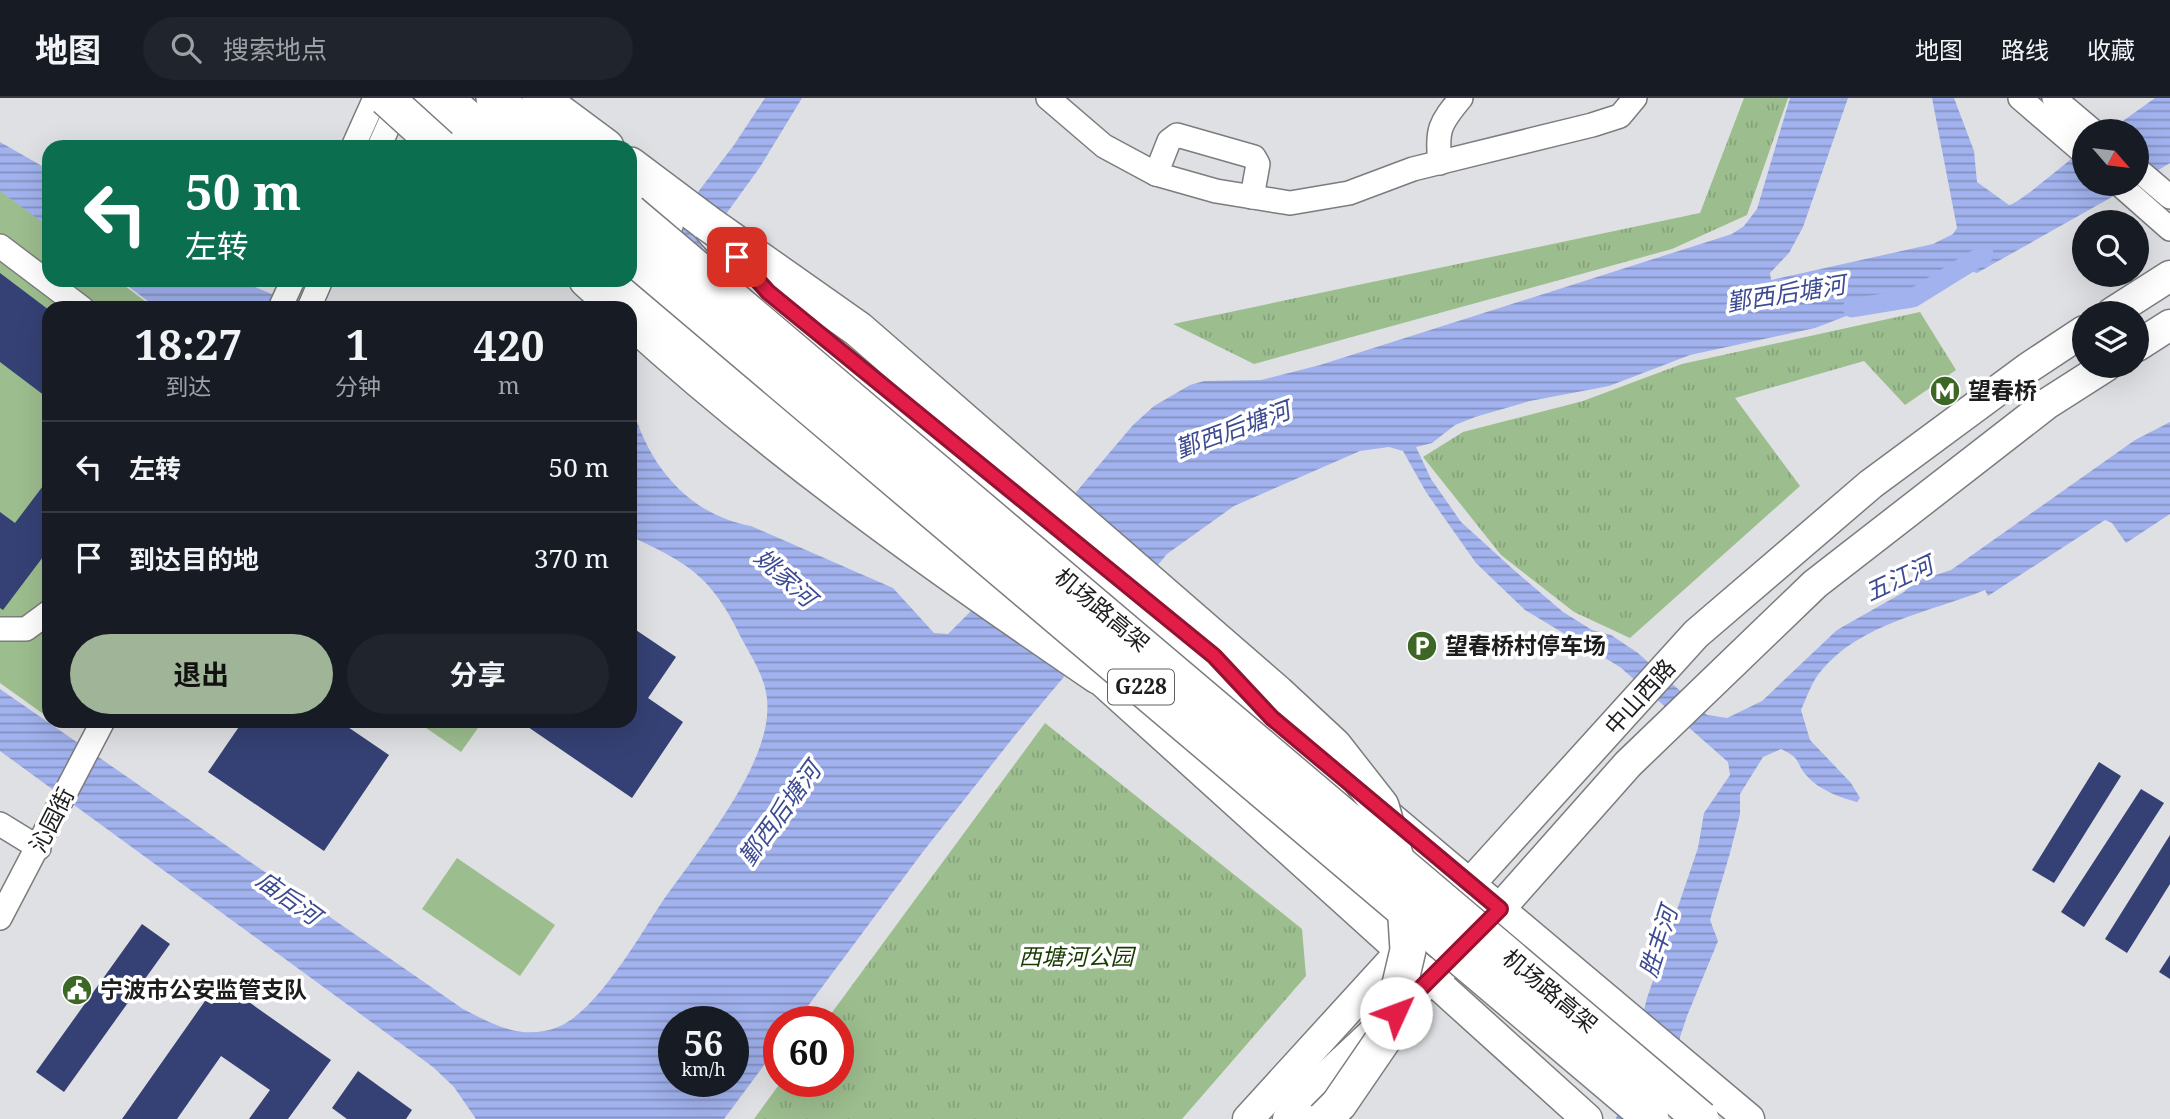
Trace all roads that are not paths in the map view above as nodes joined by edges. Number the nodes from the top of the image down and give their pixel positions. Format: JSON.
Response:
{"nodes":[{"id":1,"x":375,"y":98,"type":"edge"},
{"id":2,"x":386,"y":98,"type":"edge"},
{"id":3,"x":401,"y":98,"type":"edge"},
{"id":4,"x":408,"y":98,"type":"edge"},
{"id":5,"x":444,"y":98,"type":"edge"},
{"id":6,"x":494,"y":98,"type":"edge"},
{"id":7,"x":528,"y":98,"type":"edge"},
{"id":8,"x":540,"y":98,"type":"edge"},
{"id":9,"x":1048,"y":98,"type":"edge"},
{"id":10,"x":1461,"y":98,"type":"edge"},
{"id":11,"x":1635,"y":98,"type":"edge"},
{"id":12,"x":2021,"y":98,"type":"edge"},
{"id":13,"x":2054,"y":98,"type":"edge"},
{"id":14,"x":2079,"y":119,"type":"edge"},
{"id":15,"x":356,"y":140,"type":"edge"},
{"id":16,"x":382,"y":140,"type":"edge"},
{"id":17,"x":432,"y":140,"type":"edge"},
{"id":18,"x":458,"y":140,"type":"edge"},
{"id":19,"x":494,"y":140,"type":"edge"},
{"id":20,"x":545,"y":140,"type":"edge"},
{"id":21,"x":575,"y":140,"type":"edge"},
{"id":22,"x":597,"y":140,"type":"edge"},
{"id":23,"x":2072,"y":142,"type":"edge"},
{"id":24,"x":1440,"y":163,"type":"junction"},
{"id":25,"x":637,"y":170,"type":"edge"},
{"id":26,"x":1156,"y":174,"type":"junction"},
{"id":27,"x":2149,"y":179,"type":"edge"},
{"id":28,"x":2133,"y":196,"type":"edge"},
{"id":29,"x":1252,"y":197,"type":"junction"},
{"id":30,"x":2170,"y":197,"type":"edge"},
{"id":31,"x":637,"y":204,"type":"edge"},
{"id":32,"x":706,"y":222,"type":"junction"},
{"id":33,"x":2163,"y":223,"type":"edge"},
{"id":34,"x":0,"y":246,"type":"edge"},
{"id":35,"x":637,"y":261,"type":"edge"},
{"id":36,"x":2170,"y":276,"type":"edge"},
{"id":37,"x":42,"y":278,"type":"edge"},
{"id":38,"x":54,"y":287,"type":"edge"},
{"id":39,"x":595,"y":287,"type":"edge"},
{"id":40,"x":630,"y":287,"type":"edge"},
{"id":41,"x":73,"y":301,"type":"edge"},
{"id":42,"x":610,"y":301,"type":"edge"},
{"id":43,"x":2131,"y":301,"type":"edge"},
{"id":44,"x":637,"y":325,"type":"edge"},
{"id":45,"x":2170,"y":325,"type":"edge"},
{"id":46,"x":2149,"y":338,"type":"edge"},
{"id":47,"x":2072,"y":339,"type":"edge"},
{"id":48,"x":2087,"y":378,"type":"edge"},
{"id":49,"x":42,"y":617,"type":"edge"},
{"id":50,"x":0,"y":629,"type":"edge"},
{"id":51,"x":1102,"y":679,"type":"junction"},
{"id":52,"x":1272,"y":718,"type":"junction"},
{"id":53,"x":99,"y":728,"type":"edge"},
{"id":54,"x":0,"y":824,"type":"edge"},
{"id":55,"x":39,"y":848,"type":"junction"},
{"id":56,"x":1471,"y":885,"type":"junction"},
{"id":57,"x":1500,"y":909,"type":"junction"},
{"id":58,"x":0,"y":918,"type":"edge"},
{"id":59,"x":1399,"y":950,"type":"junction"},
{"id":60,"x":1432,"y":981,"type":"junction"},
{"id":61,"x":1585,"y":1118,"type":"edge"},
{"id":62,"x":1248,"y":1119,"type":"edge"},
{"id":63,"x":1288,"y":1119,"type":"edge"},
{"id":64,"x":1324,"y":1119,"type":"edge"},
{"id":65,"x":1651,"y":1119,"type":"edge"},
{"id":66,"x":1701,"y":1119,"type":"edge"},
{"id":67,"x":1749,"y":1119,"type":"edge"}],
"edges":[{"from":1,"to":15,"type":"street"},
{"from":2,"to":17,"type":"highway","bridge":true},
{"from":3,"to":16,"type":"street"},
{"from":4,"to":18,"type":"main road"},
{"from":5,"to":19,"type":"highway"},
{"from":6,"to":20,"type":"highway"},
{"from":7,"to":21,"type":"main road"},
{"from":8,"to":22,"type":"highway"},
{"from":9,"to":26,"type":"street"},
{"from":10,"to":24,"type":"street"},
{"from":11,"to":24,"type":"street"},
{"from":12,"to":23,"type":"street"},
{"from":13,"to":14,"type":"street"},
{"from":24,"to":29,"type":"street"},
{"from":25,"to":32,"type":"highway"},
{"from":26,"to":29,"type":"street"},
{"from":26,"to":29,"type":"street"},
{"from":27,"to":30,"type":"street"},
{"from":28,"to":33,"type":"street"},
{"from":31,"to":52,"type":"main road"},
{"from":31,"to":66,"type":"highway","name":"机场路高架","number":"G228","bridge":true},
{"from":32,"to":52,"type":"highway","bridge":true},
{"from":32,"to":64,"type":"highway","bridge":true},
{"from":34,"to":37,"type":"street"},
{"from":35,"to":65,"type":"highway","name":"机场路高架","number":"G228","bridge":true},
{"from":36,"to":43,"type":"main road"},
{"from":38,"to":41,"type":"street"},
{"from":39,"to":42,"type":"highway"},
{"from":40,"to":51,"type":"main road"},
{"from":44,"to":51,"type":"highway"},
{"from":45,"to":46,"type":"main road"},
{"from":47,"to":56,"type":"main road","name":"中山西路"},
{"from":48,"to":57,"type":"main road","name":"中山西路"},
{"from":49,"to":50,"type":"street"},
{"from":51,"to":59,"type":"main road"},
{"from":52,"to":56,"type":"main road"},
{"from":53,"to":55,"type":"street","name":"沁园街"},
{"from":54,"to":55,"type":"street"},
{"from":55,"to":58,"type":"street","name":"沁园街"},
{"from":56,"to":57,"type":"main road"},
{"from":56,"to":59,"type":"main road","name":"中山西路"},
{"from":57,"to":60,"type":"main road","name":"中山西路"},
{"from":57,"to":67,"type":"main road"},
{"from":59,"to":60,"type":"main road"},
{"from":59,"to":62,"type":"main road","name":"中山西路"},
{"from":60,"to":61,"type":"main road"},
{"from":60,"to":63,"type":"main road","name":"中山西路"}]}
